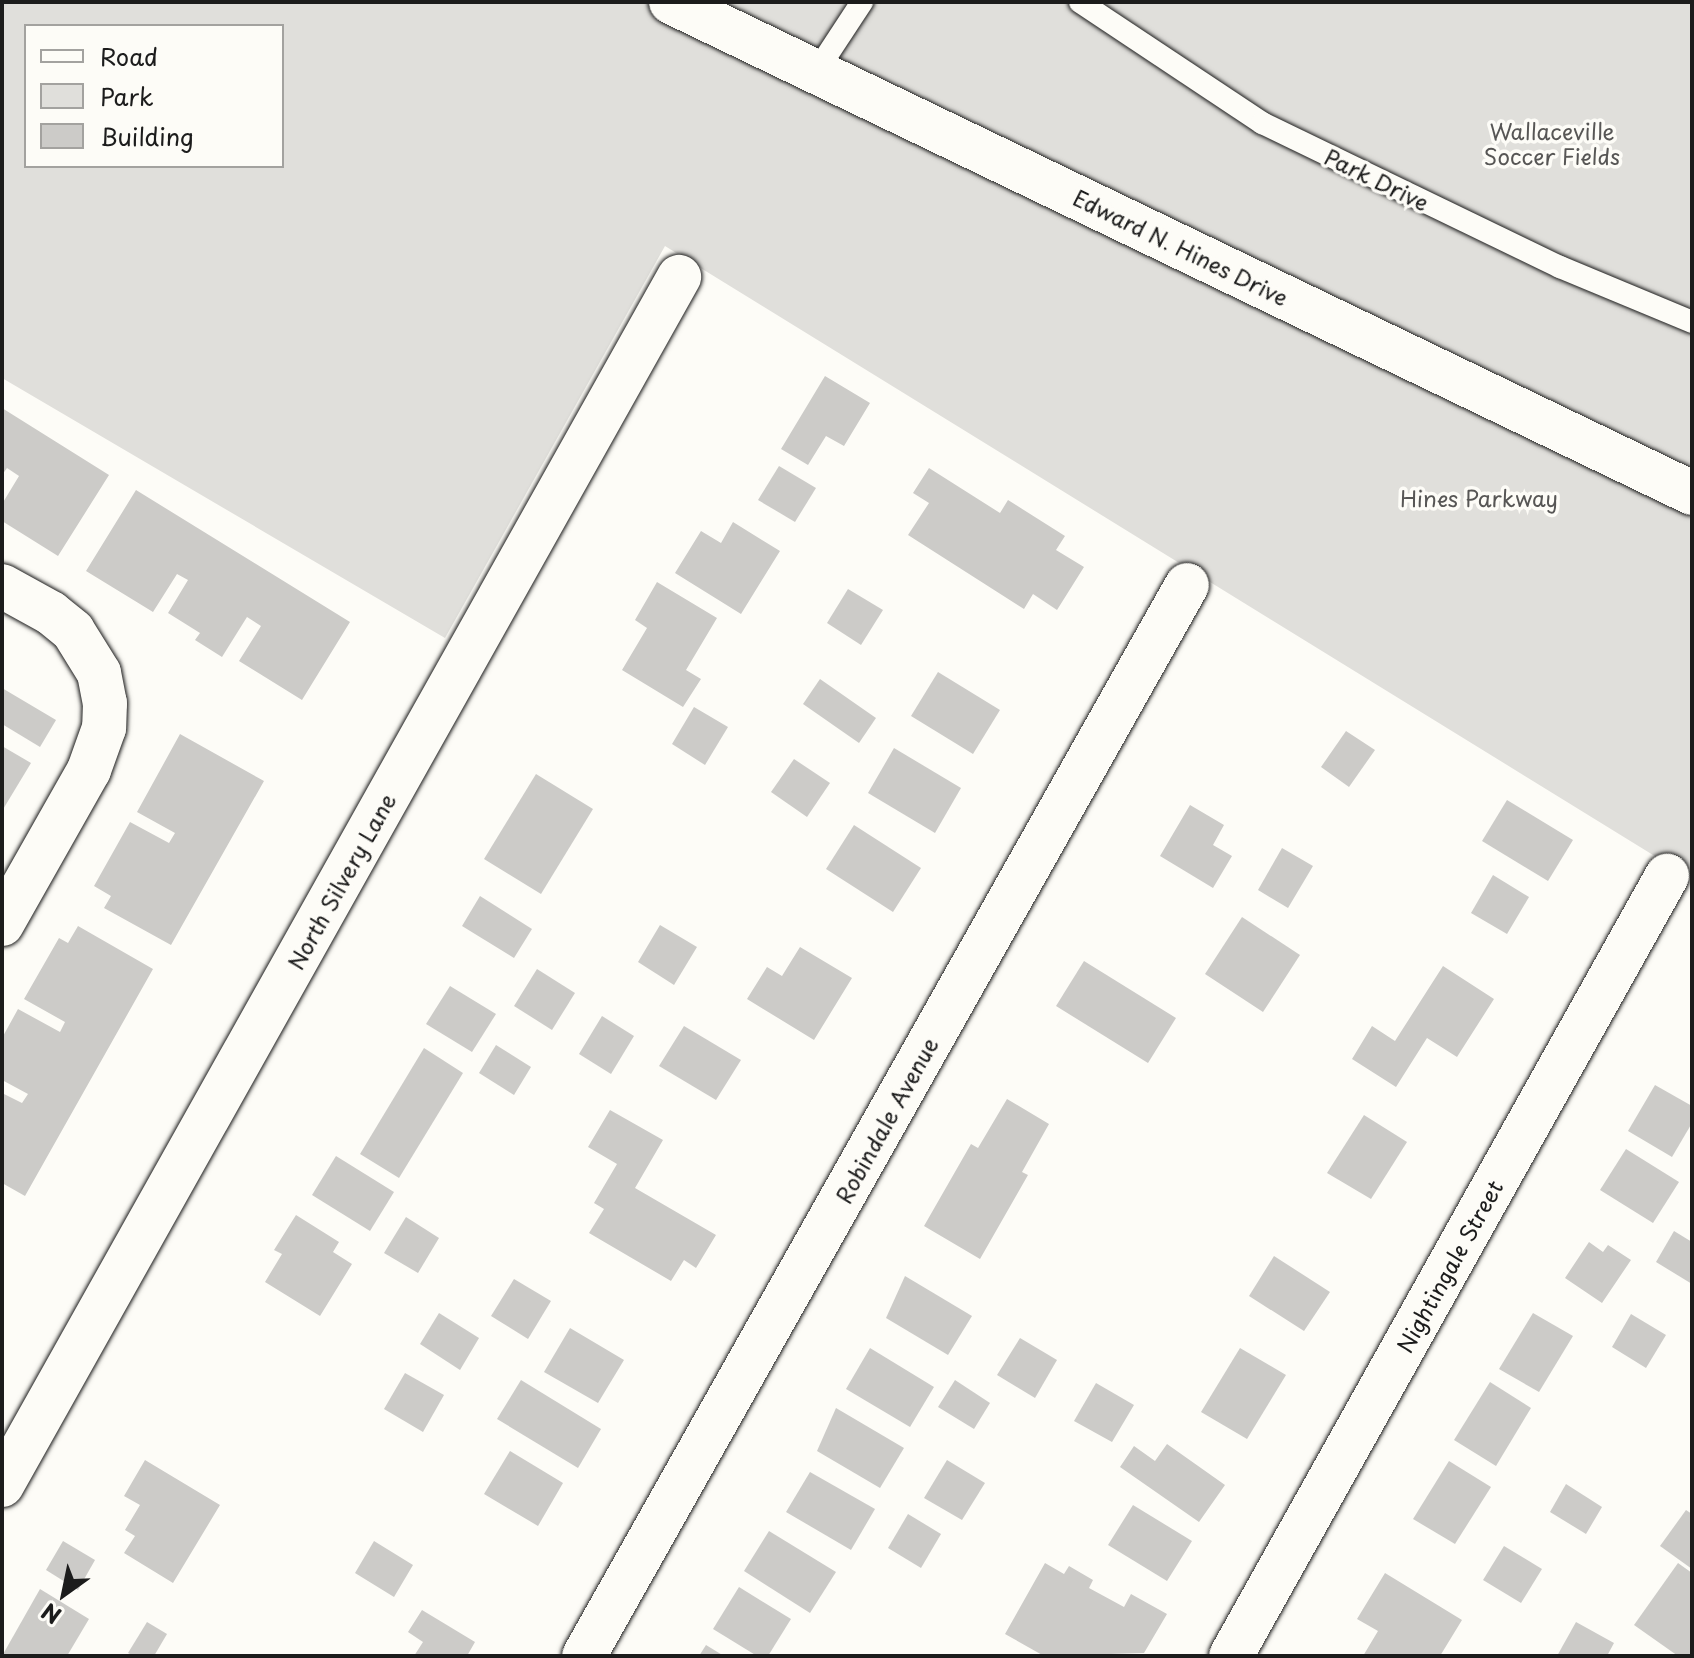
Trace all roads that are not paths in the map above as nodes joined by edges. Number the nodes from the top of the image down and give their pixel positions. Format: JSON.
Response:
{"nodes":[{"id":1,"x":671,"y":2,"type":"edge"},
{"id":2,"x":862,"y":2,"type":"edge"},
{"id":3,"x":1080,"y":2,"type":"edge"},
{"id":4,"x":816,"y":72,"type":"junction"},
{"id":5,"x":679,"y":277,"type":"dead end"},
{"id":6,"x":1692,"y":322,"type":"edge"},
{"id":7,"x":1692,"y":493,"type":"edge"},
{"id":8,"x":1187,"y":585,"type":"dead end"},
{"id":9,"x":2,"y":586,"type":"edge"},
{"id":10,"x":1667,"y":876,"type":"dead end"},
{"id":11,"x":2,"y":924,"type":"edge"},
{"id":12,"x":2,"y":1485,"type":"edge"},
{"id":13,"x":584,"y":1656,"type":"edge"},
{"id":14,"x":1231,"y":1656,"type":"edge"}],
"edges":[{"from":1,"to":4,"type":"street","name":"Edward N. Hines Drive"},
{"from":2,"to":4,"type":"lane"},
{"from":3,"to":6,"type":"lane","name":"Park Drive"},
{"from":4,"to":7,"type":"street","name":"Edward N. Hines Drive"},
{"from":5,"to":12,"type":"street","name":"North Silvery Lane"},
{"from":8,"to":13,"type":"street","name":"Robindale Avenue"},
{"from":9,"to":11,"type":"street"},
{"from":10,"to":14,"type":"street","name":"Nightingale Street"}]}
